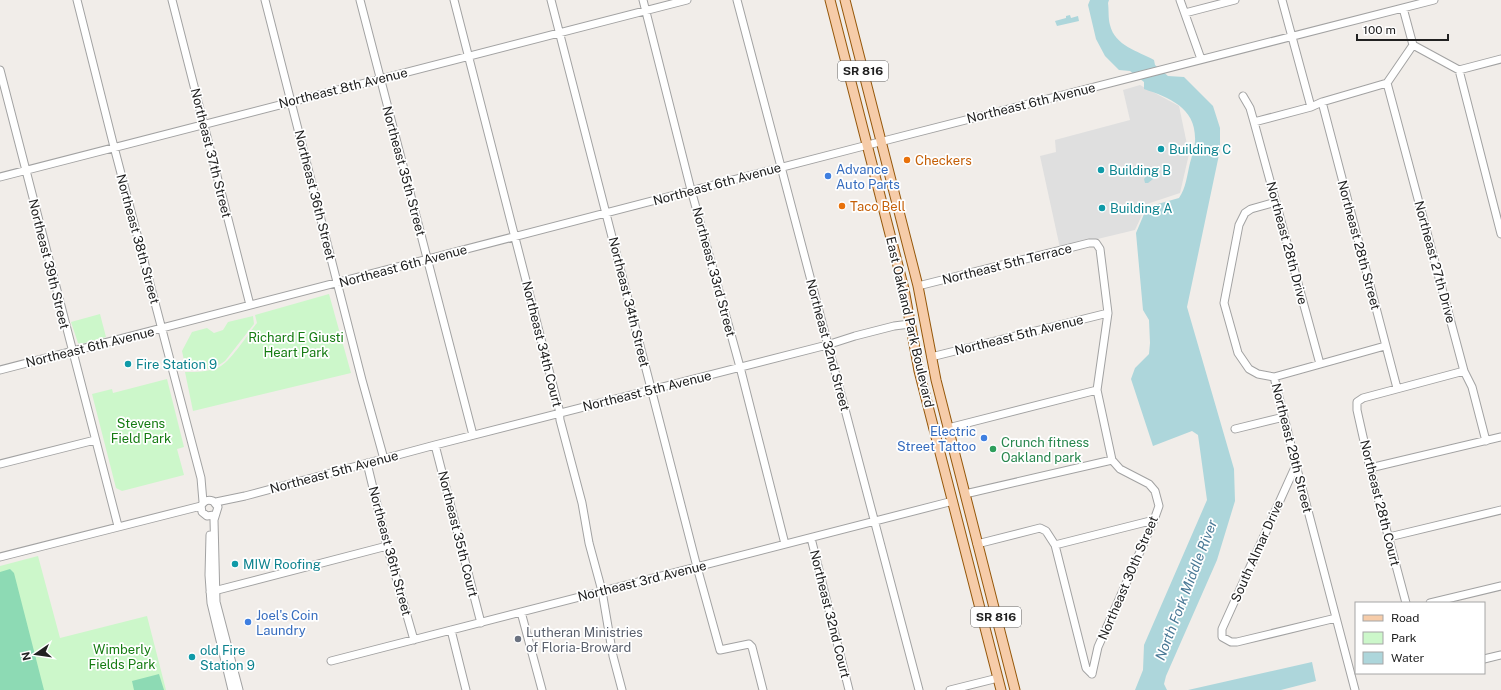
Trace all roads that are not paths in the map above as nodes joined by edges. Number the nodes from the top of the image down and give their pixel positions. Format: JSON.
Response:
{"nodes":[{"id":1,"x":77,"y":0,"type":"edge"},
{"id":2,"x":172,"y":0,"type":"edge"},
{"id":3,"x":265,"y":0,"type":"edge"},
{"id":4,"x":360,"y":0,"type":"edge"},
{"id":5,"x":454,"y":0,"type":"edge"},
{"id":6,"x":551,"y":0,"type":"edge"},
{"id":7,"x":643,"y":0,"type":"edge"},
{"id":8,"x":686,"y":0,"type":"edge"},
{"id":9,"x":737,"y":0,"type":"edge"},
{"id":10,"x":830,"y":0,"type":"edge"},
{"id":11,"x":845,"y":0,"type":"edge"},
{"id":12,"x":1180,"y":0,"type":"edge"},
{"id":13,"x":1235,"y":0,"type":"edge"},
{"id":14,"x":1282,"y":0,"type":"edge"},
{"id":15,"x":1434,"y":0,"type":"edge"},
{"id":16,"x":1404,"y":8,"type":"junction"},
{"id":17,"x":645,"y":11,"type":"junction"},
{"id":18,"x":1185,"y":13,"type":"junction"},
{"id":19,"x":560,"y":33,"type":"junction"},
{"id":20,"x":1292,"y":36,"type":"junction"},
{"id":21,"x":1413,"y":45,"type":"junction"},
{"id":22,"x":468,"y":56,"type":"junction"},
{"id":23,"x":1201,"y":59,"type":"junction"},
{"id":24,"x":1501,"y":59,"type":"edge"},
{"id":25,"x":0,"y":70,"type":"edge"},
{"id":26,"x":1459,"y":70,"type":"junction"},
{"id":27,"x":380,"y":79,"type":"junction"},
{"id":28,"x":1387,"y":83,"type":"junction"},
{"id":29,"x":1243,"y":96,"type":"dead end"},
{"id":30,"x":291,"y":102,"type":"junction"},
{"id":31,"x":1322,"y":102,"type":"junction"},
{"id":32,"x":1311,"y":107,"type":"junction"},
{"id":33,"x":1254,"y":122,"type":"junction"},
{"id":34,"x":204,"y":124,"type":"junction"},
{"id":35,"x":881,"y":142,"type":"junction"},
{"id":36,"x":868,"y":145,"type":"junction"},
{"id":37,"x":115,"y":148,"type":"junction"},
{"id":38,"x":781,"y":168,"type":"junction"},
{"id":39,"x":25,"y":170,"type":"junction"},
{"id":40,"x":0,"y":177,"type":"edge"},
{"id":41,"x":692,"y":191,"type":"junction"},
{"id":42,"x":1276,"y":202,"type":"junction"},
{"id":43,"x":606,"y":213,"type":"junction"},
{"id":44,"x":1501,"y":234,"type":"edge"},
{"id":45,"x":515,"y":237,"type":"junction"},
{"id":46,"x":427,"y":259,"type":"junction"},
{"id":47,"x":337,"y":283,"type":"junction"},
{"id":48,"x":918,"y":286,"type":"junction"},
{"id":49,"x":250,"y":305,"type":"junction"},
{"id":50,"x":1108,"y":312,"type":"junction"},
{"id":51,"x":910,"y":324,"type":"junction"},
{"id":52,"x":161,"y":329,"type":"junction"},
{"id":53,"x":827,"y":345,"type":"junction"},
{"id":54,"x":928,"y":345,"type":"junction"},
{"id":55,"x":1385,"y":346,"type":"junction"},
{"id":56,"x":72,"y":352,"type":"junction"},
{"id":57,"x":930,"y":357,"type":"junction"},
{"id":58,"x":1320,"y":364,"type":"junction"},
{"id":59,"x":740,"y":367,"type":"junction"},
{"id":60,"x":0,"y":370,"type":"edge"},
{"id":61,"x":1464,"y":371,"type":"junction"},
{"id":62,"x":1274,"y":377,"type":"junction"},
{"id":63,"x":1397,"y":388,"type":"junction"},
{"id":64,"x":652,"y":390,"type":"junction"},
{"id":65,"x":1096,"y":390,"type":"junction"},
{"id":66,"x":560,"y":414,"type":"junction"},
{"id":67,"x":931,"y":416,"type":"junction"},
{"id":68,"x":1284,"y":417,"type":"junction"},
{"id":69,"x":948,"y":428,"type":"junction"},
{"id":70,"x":1235,"y":429,"type":"dead end"},
{"id":71,"x":473,"y":436,"type":"junction"},
{"id":72,"x":1501,"y":436,"type":"edge"},
{"id":73,"x":95,"y":440,"type":"junction"},
{"id":74,"x":1486,"y":441,"type":"junction"},
{"id":75,"x":435,"y":445,"type":"junction"},
{"id":76,"x":384,"y":459,"type":"junction"},
{"id":77,"x":1112,"y":460,"type":"junction"},
{"id":78,"x":368,"y":463,"type":"junction"},
{"id":79,"x":0,"y":464,"type":"edge"},
{"id":80,"x":1296,"y":465,"type":"junction"},
{"id":81,"x":1370,"y":468,"type":"junction"},
{"id":82,"x":965,"y":494,"type":"junction"},
{"id":83,"x":952,"y":501,"type":"junction"},
{"id":84,"x":208,"y":507,"type":"junction"},
{"id":85,"x":1501,"y":510,"type":"edge"},
{"id":86,"x":970,"y":515,"type":"junction"},
{"id":87,"x":1154,"y":520,"type":"junction"},
{"id":88,"x":875,"y":521,"type":"junction"},
{"id":89,"x":118,"y":526,"type":"junction"},
{"id":90,"x":1388,"y":537,"type":"junction"},
{"id":91,"x":811,"y":538,"type":"junction"},
{"id":92,"x":785,"y":544,"type":"junction"},
{"id":93,"x":978,"y":544,"type":"junction"},
{"id":94,"x":1055,"y":545,"type":"junction"},
{"id":95,"x":387,"y":546,"type":"junction"},
{"id":96,"x":0,"y":557,"type":"edge"},
{"id":97,"x":697,"y":567,"type":"junction"},
{"id":98,"x":1501,"y":586,"type":"edge"},
{"id":99,"x":213,"y":591,"type":"junction"},
{"id":100,"x":602,"y":591,"type":"junction"},
{"id":101,"x":1406,"y":602,"type":"edge"},
{"id":102,"x":1434,"y":602,"type":"edge"},
{"id":103,"x":521,"y":612,"type":"junction"},
{"id":104,"x":1336,"y":618,"type":"junction"},
{"id":105,"x":481,"y":623,"type":"junction"},
{"id":106,"x":984,"y":624,"type":"junction"},
{"id":107,"x":451,"y":630,"type":"junction"},
{"id":108,"x":1001,"y":634,"type":"junction"},
{"id":109,"x":414,"y":640,"type":"junction"},
{"id":110,"x":1501,"y":655,"type":"edge"},
{"id":111,"x":1485,"y":659,"type":"edge"},
{"id":112,"x":330,"y":661,"type":"dead end"},
{"id":113,"x":998,"y":678,"type":"junction"},
{"id":114,"x":234,"y":689,"type":"edge"},
{"id":115,"x":466,"y":690,"type":"edge"},
{"id":116,"x":542,"y":690,"type":"edge"},
{"id":117,"x":622,"y":690,"type":"edge"},
{"id":118,"x":763,"y":690,"type":"edge"},
{"id":119,"x":849,"y":690,"type":"edge"},
{"id":120,"x":919,"y":690,"type":"edge"},
{"id":121,"x":950,"y":690,"type":"edge"},
{"id":122,"x":1001,"y":690,"type":"edge"},
{"id":123,"x":1014,"y":690,"type":"edge"},
{"id":124,"x":1355,"y":690,"type":"edge"}],
"edges":[{"from":1,"to":37,"type":"street","name":"Northeast 38th Street"},
{"from":2,"to":34,"type":"street","name":"Northeast 37th Street"},
{"from":3,"to":30,"type":"street","name":"Northeast 36th Street"},
{"from":4,"to":27,"type":"street","name":"Northeast 35th Street"},
{"from":5,"to":22,"type":"street","name":"Northeast 34th Court"},
{"from":6,"to":19,"type":"street","name":"Northeast 34th Street"},
{"from":7,"to":17,"type":"street","name":"Northeast 33rd Street"},
{"from":8,"to":17,"type":"street","name":"Northeast 8th Avenue"},
{"from":9,"to":38,"type":"street","name":"Northeast 32nd Street"},
{"from":10,"to":36,"type":"main road","name":"East Oakland Park Boulevard","number":"SR 816"},
{"from":11,"to":35,"type":"main road","name":"East Oakland Park Boulevard","number":"SR 816"},
{"from":12,"to":18,"type":"street"},
{"from":13,"to":18,"type":"street"},
{"from":14,"to":20,"type":"street"},
{"from":15,"to":16,"type":"street","name":"Northeast 6th Avenue"},
{"from":16,"to":20,"type":"street","name":"Northeast 6th Avenue"},
{"from":16,"to":21,"type":"street"},
{"from":17,"to":19,"type":"street","name":"Northeast 8th Avenue"},
{"from":17,"to":41,"type":"street","name":"Northeast 33rd Street"},
{"from":18,"to":23,"type":"street"},
{"from":19,"to":22,"type":"street","name":"Northeast 8th Avenue"},
{"from":19,"to":43,"type":"street","name":"Northeast 34th Street"},
{"from":20,"to":23,"type":"street","name":"Northeast 6th Avenue"},
{"from":20,"to":32,"type":"street"},
{"from":21,"to":26,"type":"street"},
{"from":21,"to":28,"type":"street"},
{"from":22,"to":27,"type":"street","name":"Northeast 8th Avenue"},
{"from":22,"to":45,"type":"street","name":"Northeast 34th Court"},
{"from":23,"to":35,"type":"street","name":"Northeast 6th Avenue"},
{"from":24,"to":26,"type":"street"},
{"from":25,"to":39,"type":"street","name":"Northeast 39th Street"},
{"from":26,"to":44,"type":"street"},
{"from":27,"to":30,"type":"street","name":"Northeast 8th Avenue"},
{"from":27,"to":46,"type":"street","name":"Northeast 35th Street"},
{"from":28,"to":31,"type":"street"},
{"from":28,"to":61,"type":"street","name":"Northeast 27th Drive"},
{"from":29,"to":33,"type":"street"},
{"from":30,"to":34,"type":"street","name":"Northeast 8th Avenue"},
{"from":30,"to":47,"type":"street","name":"Northeast 36th Street"},
{"from":31,"to":32,"type":"street"},
{"from":31,"to":55,"type":"street","name":"Northeast 28th Street"},
{"from":32,"to":33,"type":"street"},
{"from":33,"to":42,"type":"street","name":"Northeast 28th Drive"},
{"from":34,"to":37,"type":"street","name":"Northeast 8th Avenue"},
{"from":34,"to":49,"type":"street","name":"Northeast 37th Street"},
{"from":35,"to":36,"type":"street","name":"Northeast 6th Avenue"},
{"from":35,"to":48,"type":"main road","name":"East Oakland Park Boulevard","number":"SR 816"},
{"from":36,"to":38,"type":"street","name":"Northeast 6th Avenue"},
{"from":36,"to":51,"type":"main road","name":"East Oakland Park Boulevard","number":"SR 816"},
{"from":37,"to":39,"type":"street","name":"Northeast 8th Avenue"},
{"from":37,"to":52,"type":"street","name":"Northeast 38th Street"},
{"from":38,"to":41,"type":"street","name":"Northeast 6th Avenue"},
{"from":38,"to":53,"type":"street","name":"Northeast 32nd Street"},
{"from":39,"to":40,"type":"street","name":"Northeast 8th Avenue"},
{"from":39,"to":56,"type":"street","name":"Northeast 39th Street"},
{"from":41,"to":43,"type":"street","name":"Northeast 6th Avenue"},
{"from":41,"to":59,"type":"street","name":"Northeast 33rd Street"},
{"from":42,"to":58,"type":"street","name":"Northeast 28th Drive"},
{"from":42,"to":62,"type":"street","name":"Northeast 29th Street"},
{"from":43,"to":45,"type":"street","name":"Northeast 6th Avenue"},
{"from":43,"to":64,"type":"street","name":"Northeast 34th Street"},
{"from":45,"to":46,"type":"street","name":"Northeast 6th Avenue"},
{"from":45,"to":66,"type":"street","name":"Northeast 34th Court"},
{"from":46,"to":47,"type":"street","name":"Northeast 6th Avenue"},
{"from":46,"to":71,"type":"street","name":"Northeast 35th Street"},
{"from":47,"to":49,"type":"street","name":"Northeast 6th Avenue"},
{"from":47,"to":76,"type":"street","name":"Northeast 36th Street"},
{"from":48,"to":50,"type":"street","name":"Northeast 5th Terrace"},
{"from":48,"to":54,"type":"main road","name":"East Oakland Park Boulevard","number":"SR 816"},
{"from":49,"to":52,"type":"street","name":"Northeast 6th Avenue"},
{"from":50,"to":57,"type":"street","name":"Northeast 5th Avenue"},
{"from":50,"to":65,"type":"street"},
{"from":51,"to":53,"type":"street","name":"Northeast 5th Avenue"},
{"from":51,"to":54,"type":"main road"},
{"from":51,"to":67,"type":"main road","name":"East Oakland Park Boulevard","number":"SR 816"},
{"from":52,"to":56,"type":"street","name":"Northeast 6th Avenue"},
{"from":52,"to":84,"type":"street","name":"Northeast 38th Street"},
{"from":53,"to":59,"type":"street","name":"Northeast 5th Avenue"},
{"from":53,"to":88,"type":"street","name":"Northeast 32nd Street"},
{"from":54,"to":57,"type":"main road","name":"East Oakland Park Boulevard","number":"SR 816"},
{"from":55,"to":58,"type":"street"},
{"from":55,"to":63,"type":"street","name":"Northeast 28th Street"},
{"from":56,"to":60,"type":"street","name":"Northeast 6th Avenue"},
{"from":56,"to":73,"type":"street","name":"Northeast 39th Street"},
{"from":57,"to":69,"type":"main road","name":"East Oakland Park Boulevard","number":"SR 816"},
{"from":58,"to":62,"type":"street"},
{"from":59,"to":64,"type":"street","name":"Northeast 5th Avenue"},
{"from":59,"to":92,"type":"street","name":"Northeast 33rd Street"},
{"from":61,"to":63,"type":"street"},
{"from":61,"to":74,"type":"street","name":"Northeast 27th Drive"},
{"from":62,"to":68,"type":"street","name":"Northeast 29th Street"},
{"from":63,"to":81,"type":"street","name":"Northeast 28th Court"},
{"from":64,"to":66,"type":"street","name":"Northeast 5th Avenue"},
{"from":64,"to":97,"type":"street","name":"Northeast 34th Street"},
{"from":65,"to":69,"type":"street"},
{"from":65,"to":77,"type":"street"},
{"from":66,"to":71,"type":"street","name":"Northeast 5th Avenue"},
{"from":66,"to":100,"type":"street","name":"Northeast 34th Court"},
{"from":67,"to":69,"type":"main road"},
{"from":67,"to":83,"type":"main road","name":"East Oakland Park Boulevard","number":"SR 816"},
{"from":68,"to":70,"type":"street"},
{"from":68,"to":80,"type":"street","name":"Northeast 29th Street"},
{"from":69,"to":82,"type":"main road","name":"East Oakland Park Boulevard","number":"SR 816"},
{"from":71,"to":75,"type":"street","name":"Northeast 5th Avenue"},
{"from":72,"to":74,"type":"street"},
{"from":73,"to":79,"type":"street"},
{"from":73,"to":89,"type":"street","name":"Northeast 39th Street"},
{"from":74,"to":81,"type":"street"},
{"from":75,"to":76,"type":"street","name":"Northeast 5th Avenue"},
{"from":75,"to":105,"type":"street","name":"Northeast 35th Court"},
{"from":76,"to":78,"type":"street","name":"Northeast 5th Avenue"},
{"from":77,"to":82,"type":"street"},
{"from":77,"to":87,"type":"street","name":"Northeast 30th Street"},
{"from":78,"to":84,"type":"street","name":"Northeast 5th Avenue"},
{"from":78,"to":95,"type":"street","name":"Northeast 36th Street"},
{"from":80,"to":104,"type":"street","name":"Northeast 29th Street"},
{"from":80,"to":104,"type":"street","name":"South Almar Drive"},
{"from":81,"to":90,"type":"street","name":"Northeast 28th Court"},
{"from":82,"to":86,"type":"main road","name":"East Oakland Park Boulevard","number":"SR 816"},
{"from":83,"to":86,"type":"main road"},
{"from":83,"to":88,"type":"street","name":"Northeast 3rd Avenue"},
{"from":83,"to":106,"type":"main road","name":"East Oakland Park Boulevard","number":"SR 816"},
{"from":84,"to":89,"type":"street","name":"Northeast 5th Avenue"},
{"from":84,"to":99,"type":"street","name":"Northeast 38th Street"},
{"from":84,"to":99,"type":"street","name":"Northeast 38th Street"},
{"from":85,"to":90,"type":"street"},
{"from":86,"to":93,"type":"main road","name":"East Oakland Park Boulevard","number":"SR 816"},
{"from":87,"to":94,"type":"street"},
{"from":87,"to":94,"type":"street","name":"Northeast 30th Street"},
{"from":88,"to":91,"type":"street","name":"Northeast 3rd Avenue"},
{"from":88,"to":120,"type":"street","name":"Northeast 32nd Street"},
{"from":89,"to":96,"type":"street","name":"Northeast 5th Avenue"},
{"from":90,"to":101,"type":"street","name":"Northeast 28th Court"},
{"from":91,"to":92,"type":"street","name":"Northeast 3rd Avenue"},
{"from":91,"to":119,"type":"street","name":"Northeast 32nd Court"},
{"from":92,"to":97,"type":"street","name":"Northeast 3rd Avenue"},
{"from":93,"to":94,"type":"street"},
{"from":93,"to":108,"type":"main road","name":"East Oakland Park Boulevard","number":"SR 816"},
{"from":95,"to":99,"type":"street"},
{"from":95,"to":109,"type":"street","name":"Northeast 36th Street"},
{"from":97,"to":100,"type":"street","name":"Northeast 3rd Avenue"},
{"from":97,"to":118,"type":"street","name":"Northeast 34th Street"},
{"from":98,"to":102,"type":"street"},
{"from":99,"to":114,"type":"street","name":"Northeast 38th Street"},
{"from":100,"to":103,"type":"street","name":"Northeast 3rd Avenue"},
{"from":100,"to":117,"type":"street","name":"Northeast 34th Court"},
{"from":103,"to":105,"type":"street","name":"Northeast 3rd Avenue"},
{"from":103,"to":116,"type":"street"},
{"from":104,"to":124,"type":"street","name":"Northeast 29th Street"},
{"from":105,"to":107,"type":"street","name":"Northeast 3rd Avenue"},
{"from":106,"to":108,"type":"main road"},
{"from":106,"to":113,"type":"main road","name":"East Oakland Park Boulevard","number":"SR 816"},
{"from":107,"to":109,"type":"street","name":"Northeast 3rd Avenue"},
{"from":107,"to":115,"type":"street"},
{"from":108,"to":123,"type":"main road","name":"East Oakland Park Boulevard","number":"SR 816"},
{"from":109,"to":112,"type":"street","name":"Northeast 3rd Avenue"},
{"from":110,"to":111,"type":"street"},
{"from":113,"to":121,"type":"street"},
{"from":113,"to":122,"type":"main road","name":"East Oakland Park Boulevard","number":"SR 816"},
{"from":113,"to":123,"type":"main road"}]}
